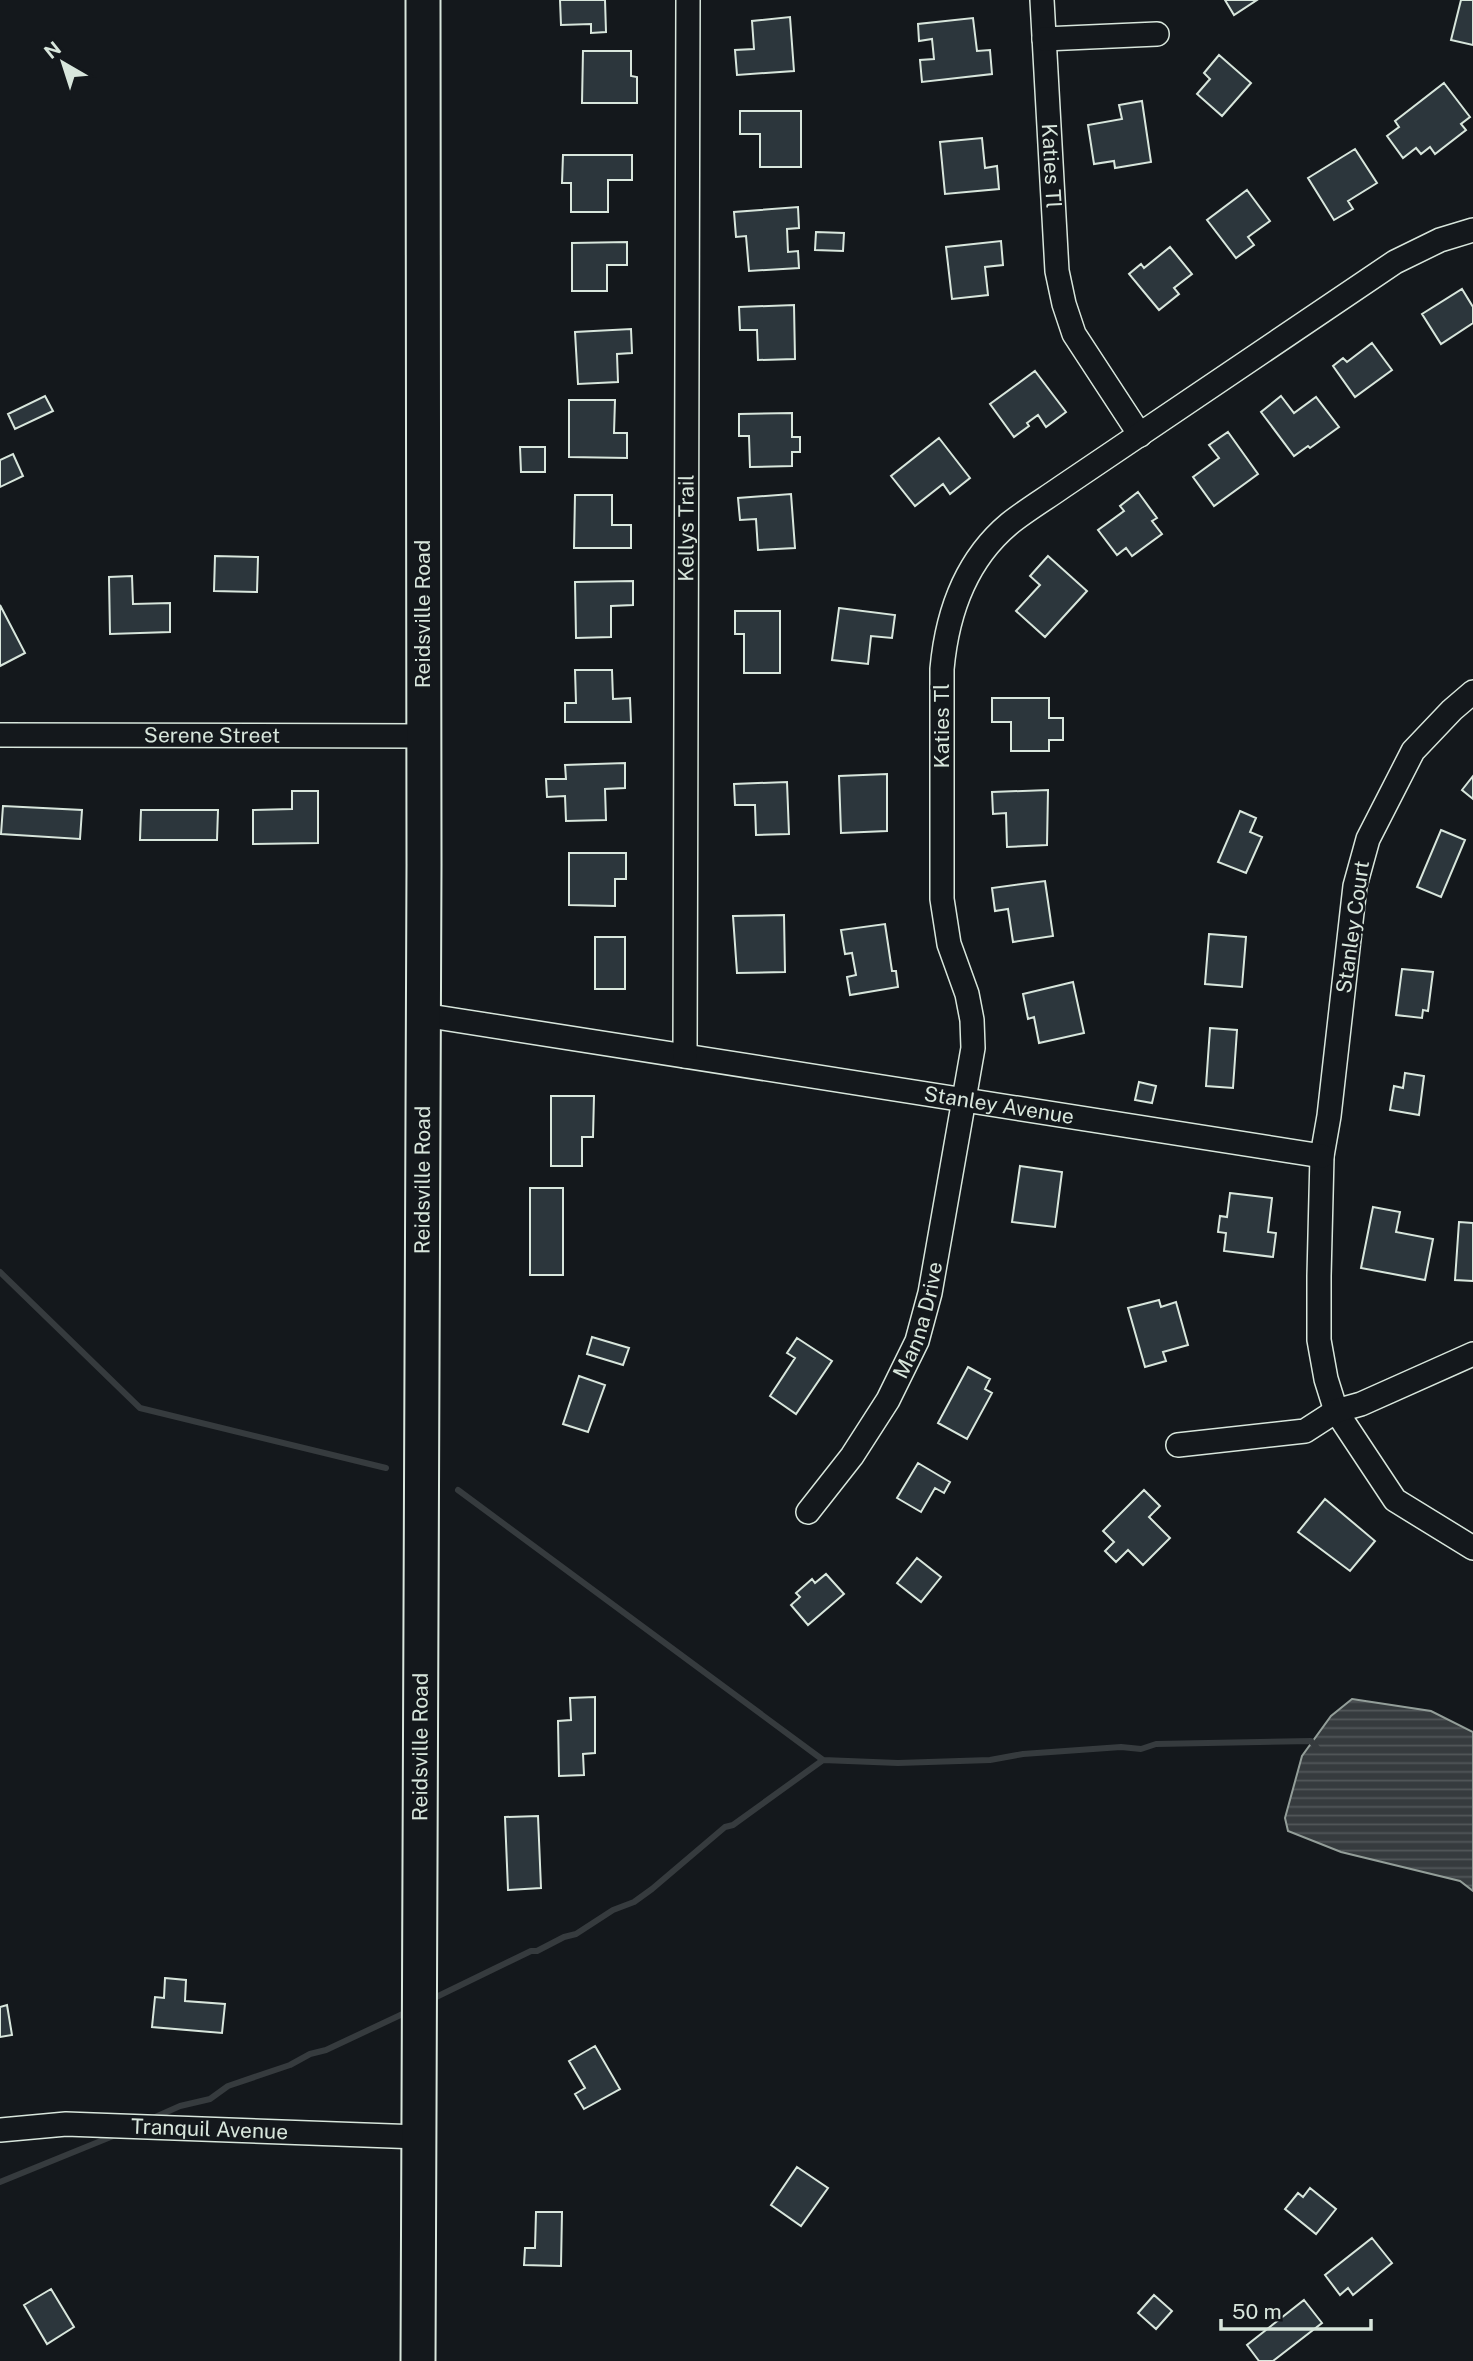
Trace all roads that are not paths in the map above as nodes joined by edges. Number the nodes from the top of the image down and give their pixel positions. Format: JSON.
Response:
{"nodes":[{"id":1,"x":423,"y":0,"type":"edge"},
{"id":2,"x":688,"y":0,"type":"edge"},
{"id":3,"x":1042,"y":0,"type":"edge"},
{"id":4,"x":1157,"y":34,"type":"dead end"},
{"id":5,"x":1044,"y":40,"type":"junction"},
{"id":6,"x":1473,"y":230,"type":"edge"},
{"id":7,"x":1140,"y":435,"type":"junction"},
{"id":8,"x":1473,"y":692,"type":"edge"},
{"id":9,"x":0,"y":735,"type":"edge"},
{"id":10,"x":424,"y":736,"type":"junction"},
{"id":11,"x":423,"y":1015,"type":"junction"},
{"id":12,"x":684,"y":1056,"type":"junction"},
{"id":13,"x":963,"y":1100,"type":"junction"},
{"id":14,"x":1322,"y":1156,"type":"junction"},
{"id":15,"x":1473,"y":1354,"type":"edge"},
{"id":16,"x":1336,"y":1411,"type":"junction"},
{"id":17,"x":1178,"y":1445,"type":"dead end"},
{"id":18,"x":808,"y":1512,"type":"dead end"},
{"id":19,"x":1473,"y":1548,"type":"edge"},
{"id":20,"x":0,"y":2130,"type":"edge"},
{"id":21,"x":419,"y":2137,"type":"junction"},
{"id":22,"x":418,"y":2361,"type":"edge"}],
"edges":[{"from":1,"to":10,"type":"highway","name":"Reidsville Road"},
{"from":2,"to":12,"type":"street","name":"Kellys Trail"},
{"from":3,"to":5,"type":"street","name":"Katies Tl"},
{"from":4,"to":5,"type":"street"},
{"from":5,"to":7,"type":"street","name":"Katies Tl"},
{"from":6,"to":7,"type":"street","name":"Katies Tl"},
{"from":7,"to":13,"type":"street","name":"Katies Tl"},
{"from":8,"to":14,"type":"street","name":"Stanley Court"},
{"from":9,"to":10,"type":"street","name":"Serene Street"},
{"from":10,"to":11,"type":"highway","name":"Reidsville Road"},
{"from":11,"to":12,"type":"street","name":"Stanley Avenue"},
{"from":11,"to":21,"type":"highway","name":"Reidsville Road"},
{"from":12,"to":13,"type":"street","name":"Stanley Avenue"},
{"from":13,"to":14,"type":"street","name":"Stanley Avenue"},
{"from":13,"to":18,"type":"street","name":"Manna Drive"},
{"from":14,"to":16,"type":"street"},
{"from":15,"to":16,"type":"street"},
{"from":16,"to":17,"type":"street"},
{"from":16,"to":19,"type":"street"},
{"from":20,"to":21,"type":"street","name":"Tranquil Avenue"},
{"from":21,"to":22,"type":"highway","name":"Reidsville Road"}]}
